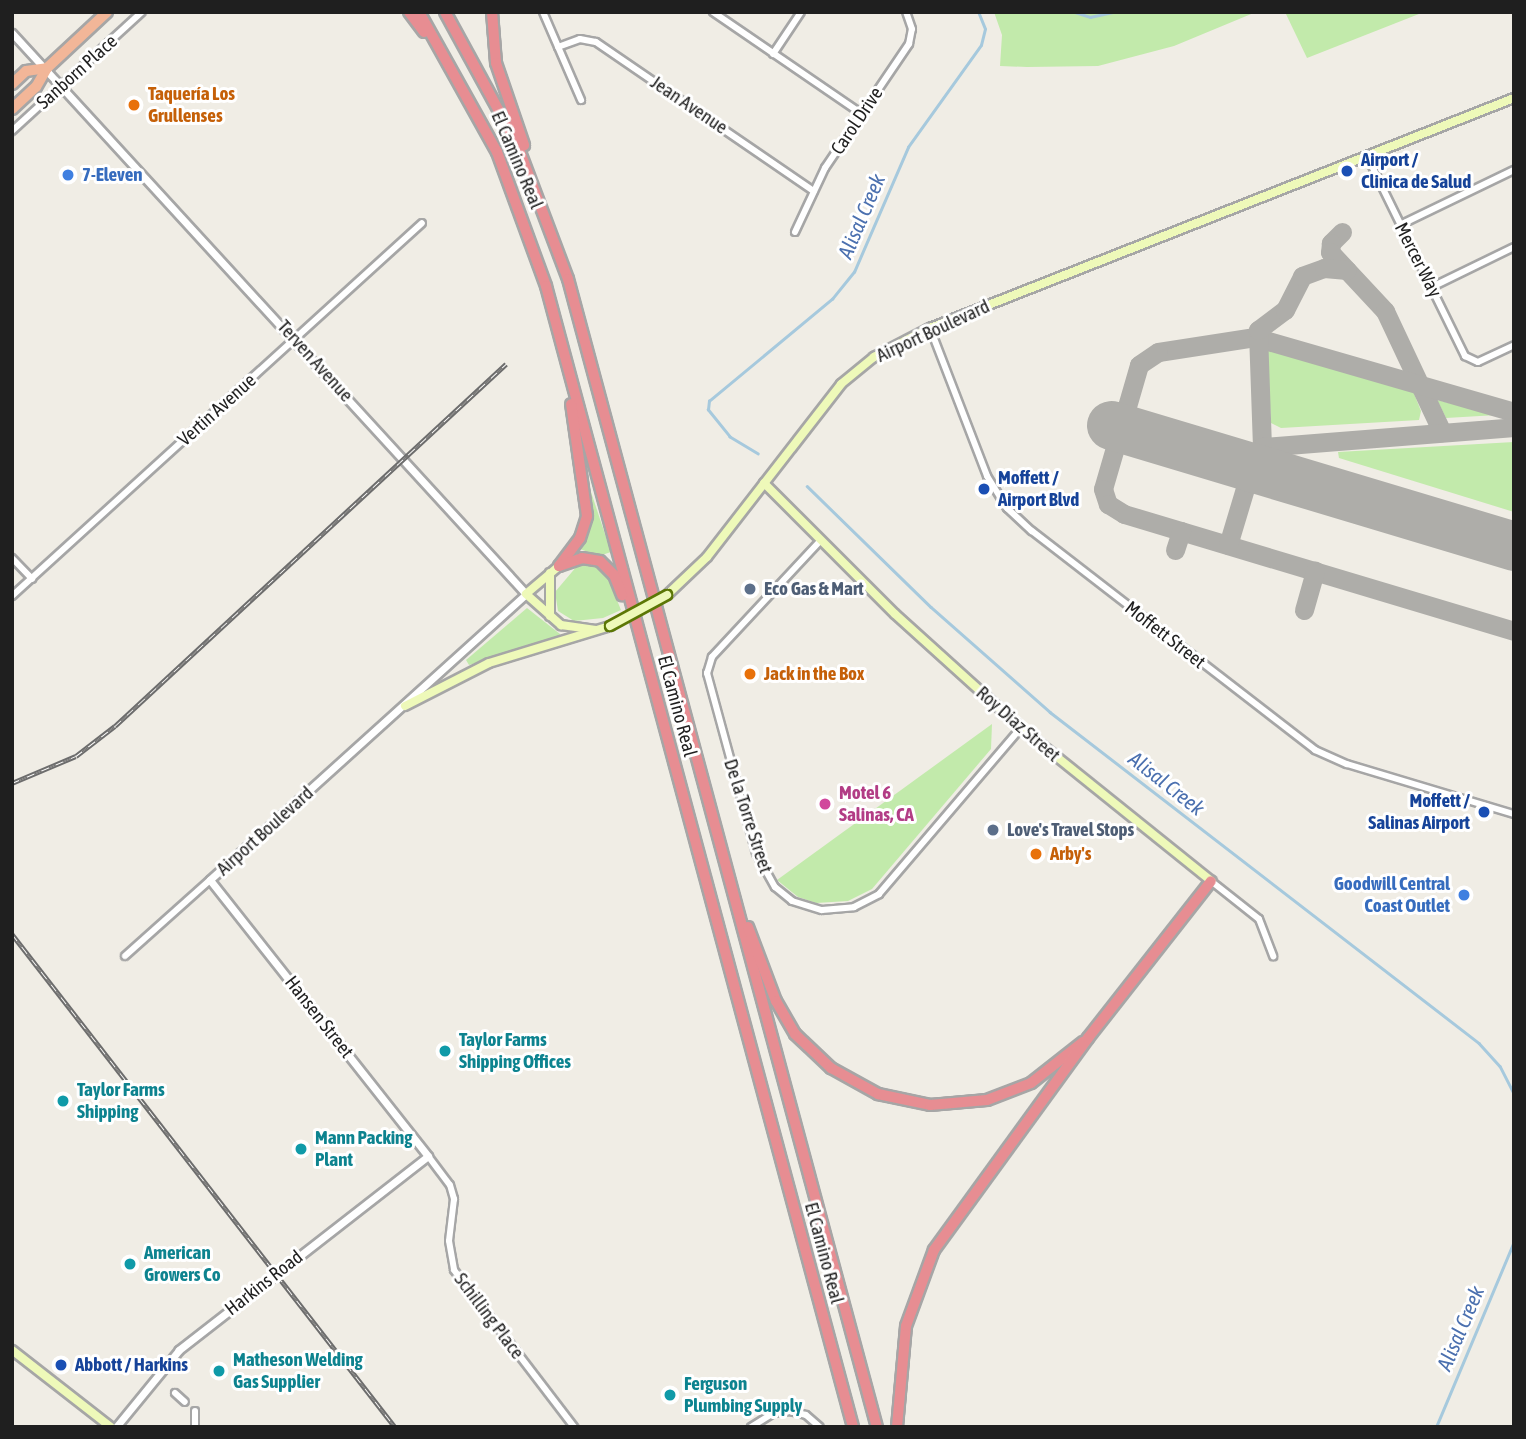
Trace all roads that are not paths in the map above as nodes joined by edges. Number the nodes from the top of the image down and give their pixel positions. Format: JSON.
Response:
{"nodes":[{"id":1,"x":107,"y":12,"type":"edge"},
{"id":2,"x":142,"y":12,"type":"edge"},
{"id":3,"x":409,"y":12,"type":"edge"},
{"id":4,"x":419,"y":12,"type":"edge"},
{"id":5,"x":445,"y":12,"type":"edge"},
{"id":6,"x":492,"y":12,"type":"edge"},
{"id":7,"x":543,"y":12,"type":"edge"},
{"id":8,"x":713,"y":12,"type":"edge"},
{"id":9,"x":801,"y":12,"type":"edge"},
{"id":10,"x":906,"y":12,"type":"edge"},
{"id":11,"x":12,"y":33,"type":"edge"},
{"id":12,"x":558,"y":47,"type":"junction"},
{"id":13,"x":773,"y":54,"type":"junction"},
{"id":14,"x":47,"y":68,"type":"junction"},
{"id":15,"x":12,"y":84,"type":"edge"},
{"id":16,"x":63,"y":85,"type":"junction"},
{"id":17,"x":1514,"y":98,"type":"edge"},
{"id":18,"x":581,"y":100,"type":"dead end"},
{"id":19,"x":12,"y":109,"type":"edge"},
{"id":20,"x":477,"y":110,"type":"junction"},
{"id":21,"x":862,"y":114,"type":"junction"},
{"id":22,"x":12,"y":131,"type":"edge"},
{"id":23,"x":1367,"y":156,"type":"junction"},
{"id":24,"x":1514,"y":170,"type":"edge"},
{"id":25,"x":537,"y":188,"type":"junction"},
{"id":26,"x":814,"y":191,"type":"junction"},
{"id":27,"x":422,"y":223,"type":"dead end"},
{"id":28,"x":1400,"y":225,"type":"junction"},
{"id":29,"x":795,"y":232,"type":"dead end"},
{"id":30,"x":1514,"y":247,"type":"edge"},
{"id":31,"x":1432,"y":287,"type":"junction"},
{"id":32,"x":930,"y":328,"type":"junction"},
{"id":33,"x":559,"y":334,"type":"junction"},
{"id":34,"x":295,"y":338,"type":"junction"},
{"id":35,"x":1514,"y":345,"type":"edge"},
{"id":36,"x":764,"y":483,"type":"junction"},
{"id":37,"x":821,"y":540,"type":"junction"},
{"id":38,"x":12,"y":558,"type":"edge"},
{"id":39,"x":554,"y":570,"type":"junction"},
{"id":40,"x":32,"y":579,"type":"junction"},
{"id":41,"x":526,"y":594,"type":"junction"},
{"id":42,"x":12,"y":596,"type":"edge"},
{"id":43,"x":551,"y":618,"type":"junction"},
{"id":44,"x":597,"y":630,"type":"junction"},
{"id":45,"x":650,"y":674,"type":"junction"},
{"id":46,"x":405,"y":706,"type":"junction"},
{"id":47,"x":1021,"y":728,"type":"junction"},
{"id":48,"x":1514,"y":814,"type":"edge"},
{"id":49,"x":210,"y":880,"type":"junction"},
{"id":50,"x":1211,"y":881,"type":"junction"},
{"id":51,"x":740,"y":912,"type":"junction"},
{"id":52,"x":125,"y":956,"type":"dead end"},
{"id":53,"x":1273,"y":956,"type":"dead end"},
{"id":54,"x":1088,"y":1038,"type":"junction"},
{"id":55,"x":428,"y":1156,"type":"junction"},
{"id":56,"x":12,"y":1350,"type":"edge"},
{"id":57,"x":175,"y":1393,"type":"dead end"},
{"id":58,"x":185,"y":1402,"type":"dead end"},
{"id":59,"x":195,"y":1410,"type":"dead end"},
{"id":60,"x":113,"y":1427,"type":"edge"},
{"id":61,"x":195,"y":1427,"type":"edge"},
{"id":62,"x":574,"y":1427,"type":"edge"},
{"id":63,"x":751,"y":1427,"type":"edge"},
{"id":64,"x":820,"y":1427,"type":"edge"},
{"id":65,"x":853,"y":1427,"type":"edge"},
{"id":66,"x":877,"y":1427,"type":"edge"},
{"id":67,"x":897,"y":1427,"type":"edge"}],
"edges":[{"from":1,"to":14,"type":"highway"},
{"from":2,"to":16,"type":"street","name":"Sanborn Place"},
{"from":3,"to":20,"type":"highway"},
{"from":4,"to":20,"type":"highway","name":"El Camino Real"},
{"from":5,"to":25,"type":"highway","name":"El Camino Real"},
{"from":6,"to":25,"type":"highway"},
{"from":7,"to":12,"type":"street"},
{"from":8,"to":13,"type":"street"},
{"from":9,"to":13,"type":"street"},
{"from":10,"to":21,"type":"street","name":"Carol Drive"},
{"from":11,"to":14,"type":"street","name":"Terven Avenue"},
{"from":12,"to":18,"type":"street"},
{"from":12,"to":26,"type":"street","name":"Jean Avenue"},
{"from":13,"to":21,"type":"street"},
{"from":14,"to":15,"type":"highway"},
{"from":14,"to":16,"type":"street","name":"Terven Avenue"},
{"from":14,"to":19,"type":"highway"},
{"from":16,"to":22,"type":"street","name":"Sanborn Place"},
{"from":16,"to":34,"type":"street","name":"Terven Avenue"},
{"from":17,"to":23,"type":"main road","name":"Airport Boulevard"},
{"from":20,"to":33,"type":"highway","name":"El Camino Real"},
{"from":21,"to":26,"type":"street","name":"Carol Drive"},
{"from":23,"to":28,"type":"street","name":"Mercer Way"},
{"from":23,"to":32,"type":"main road","name":"Airport Boulevard"},
{"from":24,"to":28,"type":"street"},
{"from":25,"to":51,"type":"highway","name":"El Camino Real"},
{"from":26,"to":29,"type":"street","name":"Carol Drive"},
{"from":27,"to":34,"type":"street","name":"Vertin Avenue"},
{"from":28,"to":31,"type":"street","name":"Mercer Way"},
{"from":30,"to":31,"type":"street"},
{"from":31,"to":35,"type":"street","name":"Mercer Way"},
{"from":32,"to":36,"type":"main road","name":"Airport Boulevard"},
{"from":32,"to":48,"type":"street","name":"Moffett Street"},
{"from":33,"to":39,"type":"highway"},
{"from":33,"to":45,"type":"highway","name":"El Camino Real"},
{"from":34,"to":40,"type":"street","name":"Vertin Avenue"},
{"from":34,"to":41,"type":"street","name":"Terven Avenue"},
{"from":36,"to":37,"type":"main road","name":"Roy Diaz Street"},
{"from":36,"to":44,"type":"main road","name":"Airport Boulevard","bridge":true},
{"from":37,"to":47,"type":"main road","name":"Roy Diaz Street"},
{"from":37,"to":47,"type":"street","name":"De la Torre Street"},
{"from":38,"to":40,"type":"street"},
{"from":39,"to":41,"type":"main road"},
{"from":39,"to":43,"type":"main road"},
{"from":39,"to":45,"type":"highway"},
{"from":40,"to":42,"type":"street","name":"Vertin Avenue"},
{"from":41,"to":43,"type":"main road","name":"Terven Avenue"},
{"from":41,"to":46,"type":"street","name":"Airport Boulevard"},
{"from":43,"to":44,"type":"main road","name":"Terven Avenue"},
{"from":44,"to":46,"type":"main road","name":"Airport Boulevard"},
{"from":45,"to":65,"type":"highway","name":"El Camino Real"},
{"from":46,"to":49,"type":"street","name":"Airport Boulevard"},
{"from":47,"to":50,"type":"main road","name":"Roy Diaz Street"},
{"from":49,"to":52,"type":"street","name":"Airport Boulevard"},
{"from":49,"to":55,"type":"street","name":"Hansen Street"},
{"from":50,"to":53,"type":"street","name":"Roy Diaz Street"},
{"from":50,"to":54,"type":"highway"},
{"from":51,"to":54,"type":"highway"},
{"from":51,"to":66,"type":"highway","name":"El Camino Real"},
{"from":54,"to":67,"type":"highway"},
{"from":55,"to":60,"type":"street","name":"Harkins Road"},
{"from":55,"to":62,"type":"street","name":"Schilling Place"},
{"from":56,"to":60,"type":"main road"},
{"from":57,"to":58,"type":"street"},
{"from":59,"to":61,"type":"street"},
{"from":63,"to":64,"type":"street"}]}
